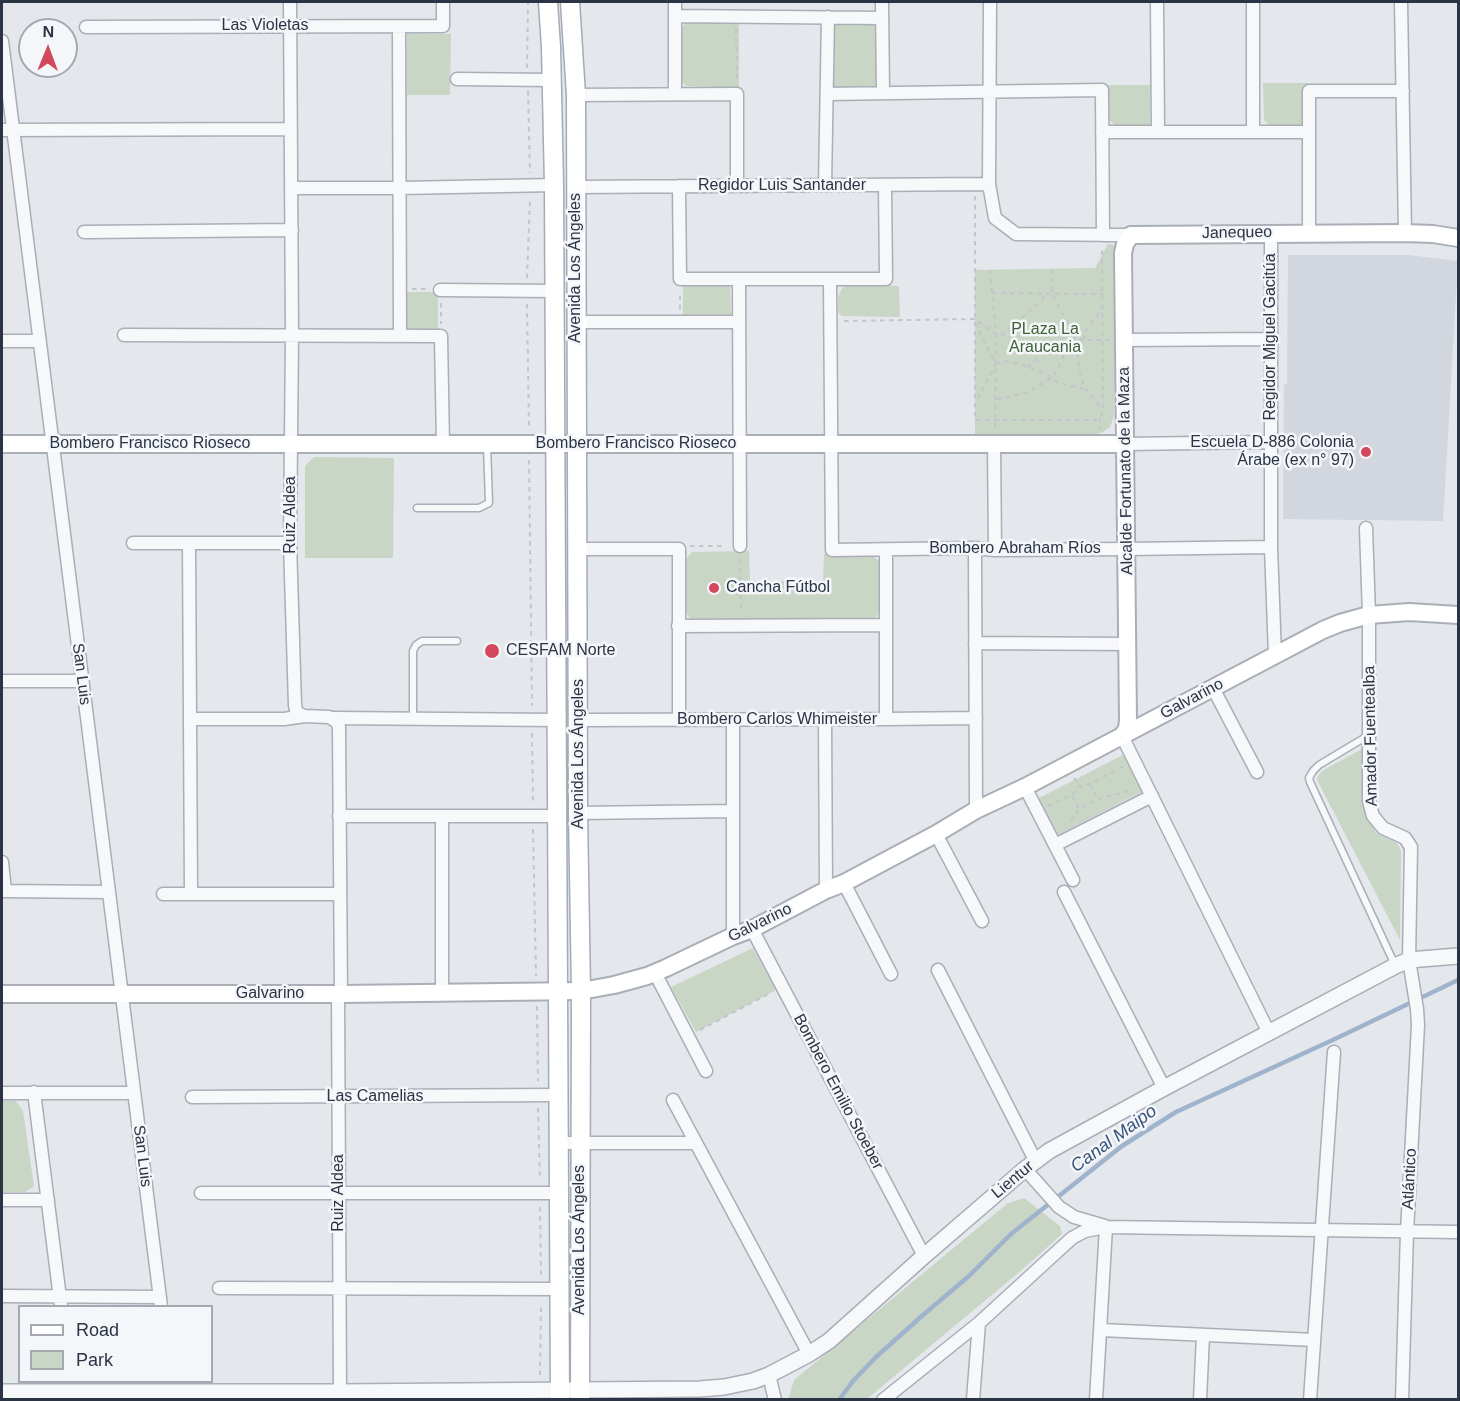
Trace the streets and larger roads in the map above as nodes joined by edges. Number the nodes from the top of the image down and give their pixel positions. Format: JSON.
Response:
{"nodes":[{"id":1,"x":290,"y":2,"type":"edge"},
{"id":2,"x":443,"y":2,"type":"edge"},
{"id":3,"x":548,"y":2,"type":"edge"},
{"id":4,"x":570,"y":2,"type":"edge"},
{"id":5,"x":675,"y":2,"type":"edge"},
{"id":6,"x":882,"y":2,"type":"edge"},
{"id":7,"x":990,"y":2,"type":"edge"},
{"id":8,"x":1157,"y":2,"type":"edge"},
{"id":9,"x":1253,"y":2,"type":"edge"},
{"id":10,"x":1401,"y":2,"type":"edge"},
{"id":11,"x":675,"y":16,"type":"junction"},
{"id":12,"x":828,"y":17,"type":"junction"},
{"id":13,"x":882,"y":18,"type":"junction"},
{"id":14,"x":290,"y":26,"type":"junction"},
{"id":15,"x":86,"y":27,"type":"dead end"},
{"id":16,"x":399,"y":27,"type":"junction"},
{"id":17,"x":2,"y":41,"type":"edge"},
{"id":18,"x":457,"y":80,"type":"dead end"},
{"id":19,"x":552,"y":80,"type":"junction"},
{"id":20,"x":1402,"y":91,"type":"junction"},
{"id":21,"x":989,"y":92,"type":"junction"},
{"id":22,"x":883,"y":93,"type":"junction"},
{"id":23,"x":675,"y":94,"type":"junction"},
{"id":24,"x":827,"y":94,"type":"junction"},
{"id":25,"x":576,"y":95,"type":"junction"},
{"id":26,"x":291,"y":129,"type":"junction"},
{"id":27,"x":7,"y":130,"type":"edge"},
{"id":28,"x":1158,"y":131,"type":"junction"},
{"id":29,"x":1253,"y":131,"type":"junction"},
{"id":30,"x":1102,"y":132,"type":"junction"},
{"id":31,"x":1309,"y":132,"type":"junction"},
{"id":32,"x":988,"y":184,"type":"junction"},
{"id":33,"x":554,"y":185,"type":"junction"},
{"id":34,"x":825,"y":185,"type":"junction"},
{"id":35,"x":885,"y":185,"type":"junction"},
{"id":36,"x":679,"y":186,"type":"junction"},
{"id":37,"x":737,"y":186,"type":"junction"},
{"id":38,"x":576,"y":187,"type":"junction"},
{"id":39,"x":291,"y":188,"type":"junction"},
{"id":40,"x":400,"y":188,"type":"junction"},
{"id":41,"x":292,"y":230,"type":"junction"},
{"id":42,"x":84,"y":232,"type":"dead end"},
{"id":43,"x":1271,"y":233,"type":"junction"},
{"id":44,"x":1309,"y":233,"type":"junction"},
{"id":45,"x":1405,"y":233,"type":"junction"},
{"id":46,"x":1103,"y":235,"type":"junction"},
{"id":47,"x":1131,"y":235,"type":"junction"},
{"id":48,"x":1458,"y":238,"type":"edge"},
{"id":49,"x":739,"y":279,"type":"junction"},
{"id":50,"x":830,"y":279,"type":"junction"},
{"id":51,"x":440,"y":290,"type":"road end"},
{"id":52,"x":555,"y":291,"type":"junction"},
{"id":53,"x":576,"y":322,"type":"junction"},
{"id":54,"x":738,"y":322,"type":"junction"},
{"id":55,"x":124,"y":335,"type":"dead end"},
{"id":56,"x":292,"y":335,"type":"junction"},
{"id":57,"x":400,"y":336,"type":"junction"},
{"id":58,"x":1270,"y":339,"type":"junction"},
{"id":59,"x":1124,"y":340,"type":"junction"},
{"id":60,"x":2,"y":341,"type":"edge"},
{"id":61,"x":39,"y":341,"type":"junction"},
{"id":62,"x":1270,"y":442,"type":"junction"},
{"id":63,"x":2,"y":444,"type":"edge"},
{"id":64,"x":52,"y":444,"type":"junction"},
{"id":65,"x":292,"y":444,"type":"junction"},
{"id":66,"x":443,"y":444,"type":"junction"},
{"id":67,"x":555,"y":444,"type":"junction"},
{"id":68,"x":577,"y":444,"type":"junction"},
{"id":69,"x":739,"y":444,"type":"junction"},
{"id":70,"x":831,"y":444,"type":"junction"},
{"id":71,"x":994,"y":444,"type":"junction"},
{"id":72,"x":1126,"y":444,"type":"junction"},
{"id":73,"x":1366,"y":528,"type":"dead end"},
{"id":74,"x":133,"y":543,"type":"dead end"},
{"id":75,"x":189,"y":543,"type":"junction"},
{"id":76,"x":290,"y":543,"type":"junction"},
{"id":77,"x":740,"y":546,"type":"road end"},
{"id":78,"x":1271,"y":547,"type":"junction"},
{"id":79,"x":975,"y":548,"type":"junction"},
{"id":80,"x":578,"y":549,"type":"junction"},
{"id":81,"x":1127,"y":549,"type":"junction"},
{"id":82,"x":886,"y":550,"type":"junction"},
{"id":83,"x":994,"y":550,"type":"junction"},
{"id":84,"x":1369,"y":615,"type":"junction"},
{"id":85,"x":1458,"y":615,"type":"edge"},
{"id":86,"x":885,"y":625,"type":"junction"},
{"id":87,"x":678,"y":626,"type":"junction"},
{"id":88,"x":975,"y":643,"type":"junction"},
{"id":89,"x":1128,"y":644,"type":"junction"},
{"id":90,"x":1275,"y":656,"type":"junction"},
{"id":91,"x":2,"y":681,"type":"edge"},
{"id":92,"x":82,"y":681,"type":"junction"},
{"id":93,"x":1213,"y":688,"type":"junction"},
{"id":94,"x":1128,"y":710,"type":"junction"},
{"id":95,"x":305,"y":716,"type":"junction"},
{"id":96,"x":334,"y":718,"type":"junction"},
{"id":97,"x":976,"y":718,"type":"junction"},
{"id":98,"x":190,"y":719,"type":"junction"},
{"id":99,"x":825,"y":719,"type":"junction"},
{"id":100,"x":886,"y":719,"type":"junction"},
{"id":101,"x":557,"y":720,"type":"junction"},
{"id":102,"x":579,"y":720,"type":"junction"},
{"id":103,"x":679,"y":720,"type":"junction"},
{"id":104,"x":733,"y":720,"type":"junction"},
{"id":105,"x":1147,"y":723,"type":"junction"},
{"id":106,"x":1122,"y":736,"type":"junction"},
{"id":107,"x":1257,"y":772,"type":"dead end"},
{"id":108,"x":1025,"y":787,"type":"junction"},
{"id":109,"x":1150,"y":791,"type":"junction"},
{"id":110,"x":976,"y":810,"type":"junction"},
{"id":111,"x":732,"y":811,"type":"junction"},
{"id":112,"x":579,"y":813,"type":"junction"},
{"id":113,"x":339,"y":816,"type":"junction"},
{"id":114,"x":557,"y":816,"type":"junction"},
{"id":115,"x":442,"y":817,"type":"junction"},
{"id":116,"x":936,"y":834,"type":"junction"},
{"id":117,"x":1055,"y":845,"type":"junction"},
{"id":118,"x":2,"y":862,"type":"edge"},
{"id":119,"x":1073,"y":880,"type":"dead end"},
{"id":120,"x":844,"y":883,"type":"junction"},
{"id":121,"x":826,"y":890,"type":"junction"},
{"id":122,"x":3,"y":891,"type":"edge"},
{"id":123,"x":108,"y":892,"type":"junction"},
{"id":124,"x":1064,"y":892,"type":"dead end"},
{"id":125,"x":163,"y":894,"type":"dead end"},
{"id":126,"x":191,"y":894,"type":"junction"},
{"id":127,"x":340,"y":894,"type":"junction"},
{"id":128,"x":982,"y":921,"type":"dead end"},
{"id":129,"x":752,"y":929,"type":"junction"},
{"id":130,"x":733,"y":936,"type":"junction"},
{"id":131,"x":1458,"y":956,"type":"edge"},
{"id":132,"x":1402,"y":963,"type":"junction"},
{"id":133,"x":938,"y":970,"type":"dead end"},
{"id":134,"x":655,"y":973,"type":"junction"},
{"id":135,"x":891,"y":974,"type":"dead end"},
{"id":136,"x":558,"y":991,"type":"junction"},
{"id":137,"x":581,"y":991,"type":"junction"},
{"id":138,"x":442,"y":992,"type":"junction"},
{"id":139,"x":2,"y":994,"type":"edge"},
{"id":140,"x":121,"y":994,"type":"junction"},
{"id":141,"x":340,"y":994,"type":"junction"},
{"id":142,"x":1269,"y":1033,"type":"junction"},
{"id":143,"x":1334,"y":1052,"type":"dead end"},
{"id":144,"x":706,"y":1071,"type":"dead end"},
{"id":145,"x":1164,"y":1088,"type":"junction"},
{"id":146,"x":34,"y":1092,"type":"junction"},
{"id":147,"x":2,"y":1093,"type":"edge"},
{"id":148,"x":134,"y":1093,"type":"junction"},
{"id":149,"x":558,"y":1095,"type":"junction"},
{"id":150,"x":192,"y":1096,"type":"dead end"},
{"id":151,"x":339,"y":1097,"type":"junction"},
{"id":152,"x":673,"y":1100,"type":"dead end"},
{"id":153,"x":558,"y":1143,"type":"junction"},
{"id":154,"x":581,"y":1143,"type":"junction"},
{"id":155,"x":696,"y":1143,"type":"junction"},
{"id":156,"x":1030,"y":1165,"type":"junction"},
{"id":157,"x":201,"y":1193,"type":"dead end"},
{"id":158,"x":559,"y":1193,"type":"junction"},
{"id":159,"x":339,"y":1194,"type":"junction"},
{"id":160,"x":2,"y":1200,"type":"edge"},
{"id":161,"x":48,"y":1200,"type":"junction"},
{"id":162,"x":1106,"y":1227,"type":"junction"},
{"id":163,"x":1322,"y":1230,"type":"junction"},
{"id":164,"x":1407,"y":1232,"type":"junction"},
{"id":165,"x":1458,"y":1232,"type":"edge"},
{"id":166,"x":924,"y":1256,"type":"junction"},
{"id":167,"x":219,"y":1288,"type":"dead end"},
{"id":168,"x":559,"y":1288,"type":"junction"},
{"id":169,"x":339,"y":1289,"type":"junction"},
{"id":170,"x":2,"y":1296,"type":"edge"},
{"id":171,"x":61,"y":1301,"type":"edge"},
{"id":172,"x":160,"y":1302,"type":"edge"},
{"id":173,"x":979,"y":1323,"type":"junction"},
{"id":174,"x":1101,"y":1330,"type":"junction"},
{"id":175,"x":1203,"y":1335,"type":"junction"},
{"id":176,"x":1314,"y":1340,"type":"junction"},
{"id":177,"x":809,"y":1354,"type":"junction"},
{"id":178,"x":769,"y":1375,"type":"junction"},
{"id":179,"x":73,"y":1387,"type":"edge"},
{"id":180,"x":171,"y":1387,"type":"edge"},
{"id":181,"x":2,"y":1392,"type":"edge"},
{"id":182,"x":340,"y":1392,"type":"junction"},
{"id":183,"x":560,"y":1395,"type":"edge"},
{"id":184,"x":580,"y":1395,"type":"edge"},
{"id":185,"x":775,"y":1400,"type":"edge"},
{"id":186,"x":883,"y":1400,"type":"edge"},
{"id":187,"x":973,"y":1400,"type":"edge"},
{"id":188,"x":1096,"y":1400,"type":"edge"},
{"id":189,"x":1200,"y":1400,"type":"edge"},
{"id":190,"x":1310,"y":1400,"type":"edge"},
{"id":191,"x":1402,"y":1400,"type":"edge"}],
"edges":[{"from":1,"to":14,"type":"street","name":"Ruiz Aldea"},
{"from":2,"to":16,"type":"street","name":"Las Violetas"},
{"from":3,"to":19,"type":"main road","name":"Avenida Los Ángeles"},
{"from":4,"to":25,"type":"main road","name":"Avenida Los Ángeles"},
{"from":5,"to":11,"type":"street"},
{"from":6,"to":13,"type":"street"},
{"from":7,"to":21,"type":"street"},
{"from":8,"to":28,"type":"street"},
{"from":9,"to":29,"type":"street"},
{"from":10,"to":20,"type":"street"},
{"from":11,"to":12,"type":"street"},
{"from":11,"to":23,"type":"street"},
{"from":12,"to":13,"type":"street"},
{"from":12,"to":24,"type":"street"},
{"from":13,"to":22,"type":"street"},
{"from":14,"to":15,"type":"street","name":"Las Violetas"},
{"from":14,"to":16,"type":"street","name":"Las Violetas"},
{"from":14,"to":26,"type":"street","name":"Ruiz Aldea"},
{"from":16,"to":40,"type":"street"},
{"from":17,"to":27,"type":"street","name":"San Luis"},
{"from":18,"to":19,"type":"street"},
{"from":19,"to":33,"type":"main road","name":"Avenida Los Ángeles"},
{"from":20,"to":31,"type":"street"},
{"from":20,"to":45,"type":"street"},
{"from":21,"to":22,"type":"street"},
{"from":21,"to":30,"type":"street"},
{"from":21,"to":32,"type":"street"},
{"from":22,"to":24,"type":"street"},
{"from":23,"to":25,"type":"street"},
{"from":23,"to":37,"type":"street"},
{"from":24,"to":34,"type":"street"},
{"from":25,"to":38,"type":"main road","name":"Avenida Los Ángeles"},
{"from":26,"to":27,"type":"street"},
{"from":26,"to":39,"type":"street","name":"Ruiz Aldea"},
{"from":27,"to":61,"type":"street","name":"San Luis"},
{"from":28,"to":29,"type":"street"},
{"from":28,"to":30,"type":"street"},
{"from":29,"to":31,"type":"street"},
{"from":30,"to":46,"type":"street"},
{"from":31,"to":44,"type":"street"},
{"from":32,"to":35,"type":"street","name":"Regidor Luis Santander"},
{"from":32,"to":46,"type":"street","name":"Janequeo"},
{"from":33,"to":40,"type":"street"},
{"from":33,"to":52,"type":"main road","name":"Avenida Los Ángeles"},
{"from":34,"to":35,"type":"street","name":"Regidor Luis Santander"},
{"from":34,"to":37,"type":"street","name":"Regidor Luis Santander"},
{"from":35,"to":50,"type":"street"},
{"from":36,"to":37,"type":"street","name":"Regidor Luis Santander"},
{"from":36,"to":38,"type":"street","name":"Regidor Luis Santander"},
{"from":36,"to":49,"type":"street"},
{"from":38,"to":53,"type":"main road","name":"Avenida Los Ángeles"},
{"from":39,"to":40,"type":"street"},
{"from":39,"to":41,"type":"street","name":"Ruiz Aldea"},
{"from":40,"to":57,"type":"street"},
{"from":41,"to":42,"type":"street"},
{"from":41,"to":56,"type":"street","name":"Ruiz Aldea"},
{"from":43,"to":44,"type":"main road","name":"Janequeo"},
{"from":43,"to":47,"type":"main road","name":"Janequeo"},
{"from":43,"to":58,"type":"street","name":"Regidor Miguel Gacitúa"},
{"from":44,"to":45,"type":"main road","name":"Janequeo"},
{"from":45,"to":48,"type":"main road","name":"Janequeo"},
{"from":46,"to":47,"type":"street","name":"Janequeo"},
{"from":47,"to":59,"type":"main road","name":"Alcalde Fortunato de la Maza"},
{"from":49,"to":50,"type":"street"},
{"from":49,"to":54,"type":"street"},
{"from":50,"to":70,"type":"street"},
{"from":51,"to":52,"type":"street"},
{"from":52,"to":67,"type":"main road","name":"Avenida Los Ángeles"},
{"from":53,"to":54,"type":"street"},
{"from":53,"to":68,"type":"main road","name":"Avenida Los Ángeles"},
{"from":54,"to":69,"type":"street"},
{"from":55,"to":56,"type":"street"},
{"from":56,"to":57,"type":"street"},
{"from":56,"to":65,"type":"street","name":"Ruiz Aldea"},
{"from":57,"to":66,"type":"street"},
{"from":58,"to":59,"type":"street"},
{"from":58,"to":62,"type":"street","name":"Regidor Miguel Gacitúa"},
{"from":59,"to":72,"type":"main road","name":"Alcalde Fortunato de la Maza"},
{"from":60,"to":61,"type":"street"},
{"from":61,"to":64,"type":"street","name":"San Luis"},
{"from":62,"to":72,"type":"street","name":"Bombero Francisco Rioseco"},
{"from":62,"to":78,"type":"street","name":"Regidor Miguel Gacitúa"},
{"from":63,"to":64,"type":"main road","name":"Bombero Francisco Rioseco"},
{"from":64,"to":65,"type":"main road","name":"Bombero Francisco Rioseco"},
{"from":64,"to":92,"type":"street","name":"San Luis"},
{"from":65,"to":66,"type":"main road","name":"Bombero Francisco Rioseco"},
{"from":65,"to":76,"type":"street","name":"Ruiz Aldea"},
{"from":66,"to":67,"type":"main road","name":"Bombero Francisco Rioseco"},
{"from":67,"to":68,"type":"main road","name":"Bombero Francisco Rioseco"},
{"from":67,"to":101,"type":"main road","name":"Avenida Los Ángeles"},
{"from":68,"to":69,"type":"main road","name":"Bombero Francisco Rioseco"},
{"from":68,"to":80,"type":"main road","name":"Avenida Los Ángeles"},
{"from":69,"to":70,"type":"main road","name":"Bombero Francisco Rioseco"},
{"from":69,"to":77,"type":"street"},
{"from":70,"to":71,"type":"main road","name":"Bombero Francisco Rioseco"},
{"from":70,"to":82,"type":"street","name":"Bombero Abraham Ríos"},
{"from":71,"to":72,"type":"main road","name":"Bombero Francisco Rioseco"},
{"from":71,"to":83,"type":"street"},
{"from":72,"to":81,"type":"main road","name":"Alcalde Fortunato de la Maza"},
{"from":73,"to":84,"type":"street","name":"Amador Fuentealba"},
{"from":74,"to":75,"type":"street"},
{"from":75,"to":76,"type":"street"},
{"from":75,"to":98,"type":"street"},
{"from":76,"to":95,"type":"street","name":"Ruiz Aldea"},
{"from":78,"to":81,"type":"street","name":"Bombero Abraham Ríos"},
{"from":78,"to":90,"type":"street","name":"Regidor Miguel Gacitúa"},
{"from":79,"to":82,"type":"street","name":"Bombero Abraham Ríos"},
{"from":79,"to":83,"type":"street","name":"Bombero Abraham Ríos"},
{"from":79,"to":88,"type":"street"},
{"from":80,"to":87,"type":"street"},
{"from":80,"to":102,"type":"main road","name":"Avenida Los Ángeles"},
{"from":81,"to":83,"type":"street","name":"Bombero Abraham Ríos"},
{"from":81,"to":89,"type":"main road","name":"Alcalde Fortunato de la Maza"},
{"from":82,"to":86,"type":"street"},
{"from":84,"to":85,"type":"main road","name":"Galvarino"},
{"from":84,"to":90,"type":"main road","name":"Galvarino"},
{"from":84,"to":132,"type":"street","name":"Amador Fuentealba"},
{"from":86,"to":87,"type":"street"},
{"from":86,"to":100,"type":"street"},
{"from":87,"to":103,"type":"street"},
{"from":88,"to":89,"type":"street"},
{"from":88,"to":97,"type":"street"},
{"from":89,"to":94,"type":"main road","name":"Alcalde Fortunato de la Maza"},
{"from":90,"to":93,"type":"main road","name":"Galvarino"},
{"from":91,"to":92,"type":"street"},
{"from":92,"to":123,"type":"street","name":"San Luis"},
{"from":93,"to":105,"type":"main road","name":"Galvarino"},
{"from":93,"to":107,"type":"street"},
{"from":94,"to":105,"type":"main road"},
{"from":94,"to":106,"type":"main road","name":"Alcalde Fortunato de la Maza"},
{"from":95,"to":96,"type":"street"},
{"from":95,"to":98,"type":"street"},
{"from":96,"to":101,"type":"street"},
{"from":96,"to":113,"type":"street","name":"Ruiz Aldea"},
{"from":97,"to":100,"type":"street","name":"Bombero Carlos Whimeister"},
{"from":97,"to":110,"type":"street"},
{"from":98,"to":126,"type":"street"},
{"from":99,"to":100,"type":"street","name":"Bombero Carlos Whimeister"},
{"from":99,"to":104,"type":"street","name":"Bombero Carlos Whimeister"},
{"from":99,"to":121,"type":"street"},
{"from":101,"to":114,"type":"main road","name":"Avenida Los Ángeles"},
{"from":102,"to":103,"type":"street","name":"Bombero Carlos Whimeister"},
{"from":102,"to":112,"type":"main road","name":"Avenida Los Ángeles"},
{"from":103,"to":104,"type":"street","name":"Bombero Carlos Whimeister"},
{"from":104,"to":111,"type":"street"},
{"from":105,"to":106,"type":"main road","name":"Galvarino"},
{"from":106,"to":108,"type":"main road","name":"Galvarino"},
{"from":106,"to":109,"type":"street"},
{"from":108,"to":110,"type":"main road","name":"Galvarino"},
{"from":108,"to":117,"type":"street"},
{"from":109,"to":117,"type":"street"},
{"from":109,"to":142,"type":"street"},
{"from":110,"to":116,"type":"main road","name":"Galvarino"},
{"from":111,"to":112,"type":"street"},
{"from":111,"to":130,"type":"street"},
{"from":112,"to":137,"type":"main road","name":"Avenida Los Ángeles"},
{"from":113,"to":115,"type":"street"},
{"from":113,"to":127,"type":"street","name":"Ruiz Aldea"},
{"from":114,"to":115,"type":"street"},
{"from":114,"to":136,"type":"main road","name":"Avenida Los Ángeles"},
{"from":115,"to":138,"type":"street"},
{"from":116,"to":120,"type":"main road","name":"Galvarino"},
{"from":116,"to":128,"type":"street"},
{"from":117,"to":119,"type":"street"},
{"from":118,"to":122,"type":"street"},
{"from":120,"to":121,"type":"main road","name":"Galvarino"},
{"from":120,"to":135,"type":"street"},
{"from":121,"to":129,"type":"main road","name":"Galvarino"},
{"from":122,"to":123,"type":"street"},
{"from":123,"to":140,"type":"street","name":"San Luis"},
{"from":124,"to":145,"type":"street"},
{"from":125,"to":126,"type":"street"},
{"from":126,"to":127,"type":"street"},
{"from":127,"to":141,"type":"street","name":"Ruiz Aldea"},
{"from":129,"to":130,"type":"main road","name":"Galvarino"},
{"from":129,"to":166,"type":"street","name":"Bombero Emilio Stoeber"},
{"from":130,"to":134,"type":"main road","name":"Galvarino"},
{"from":131,"to":132,"type":"street","name":"Lientur"},
{"from":132,"to":142,"type":"street","name":"Lientur"},
{"from":132,"to":164,"type":"street","name":"Atlántico"},
{"from":133,"to":156,"type":"street"},
{"from":134,"to":137,"type":"main road","name":"Galvarino"},
{"from":134,"to":144,"type":"street"},
{"from":136,"to":137,"type":"main road","name":"Galvarino"},
{"from":136,"to":138,"type":"main road","name":"Galvarino"},
{"from":136,"to":149,"type":"main road","name":"Avenida Los Ángeles"},
{"from":137,"to":154,"type":"main road","name":"Avenida Los Ángeles"},
{"from":138,"to":141,"type":"main road","name":"Galvarino"},
{"from":139,"to":140,"type":"main road","name":"Galvarino"},
{"from":140,"to":141,"type":"main road","name":"Galvarino"},
{"from":140,"to":148,"type":"street","name":"San Luis"},
{"from":141,"to":151,"type":"street","name":"Ruiz Aldea"},
{"from":142,"to":145,"type":"street","name":"Lientur"},
{"from":143,"to":163,"type":"street"},
{"from":145,"to":156,"type":"street","name":"Lientur"},
{"from":146,"to":147,"type":"street"},
{"from":146,"to":148,"type":"street"},
{"from":146,"to":161,"type":"street"},
{"from":148,"to":172,"type":"street","name":"San Luis"},
{"from":149,"to":151,"type":"street","name":"Las Camelias"},
{"from":149,"to":153,"type":"main road","name":"Avenida Los Ángeles"},
{"from":150,"to":151,"type":"street","name":"Las Camelias"},
{"from":151,"to":159,"type":"street","name":"Ruiz Aldea"},
{"from":152,"to":155,"type":"street"},
{"from":153,"to":154,"type":"street"},
{"from":153,"to":158,"type":"main road","name":"Avenida Los Ángeles"},
{"from":154,"to":155,"type":"street"},
{"from":154,"to":184,"type":"main road","name":"Avenida Los Ángeles"},
{"from":155,"to":177,"type":"street"},
{"from":156,"to":162,"type":"street"},
{"from":156,"to":166,"type":"street","name":"Lientur"},
{"from":157,"to":159,"type":"street"},
{"from":158,"to":159,"type":"street"},
{"from":158,"to":168,"type":"main road","name":"Avenida Los Ángeles"},
{"from":159,"to":169,"type":"street","name":"Ruiz Aldea"},
{"from":160,"to":161,"type":"street"},
{"from":161,"to":171,"type":"street"},
{"from":162,"to":163,"type":"street"},
{"from":162,"to":173,"type":"street"},
{"from":162,"to":174,"type":"street"},
{"from":163,"to":164,"type":"street"},
{"from":163,"to":176,"type":"street"},
{"from":164,"to":165,"type":"street"},
{"from":164,"to":191,"type":"street","name":"Atlántico"},
{"from":166,"to":177,"type":"street","name":"Lientur"},
{"from":167,"to":169,"type":"street"},
{"from":168,"to":169,"type":"street"},
{"from":168,"to":183,"type":"main road","name":"Avenida Los Ángeles"},
{"from":169,"to":182,"type":"street","name":"Ruiz Aldea"},
{"from":170,"to":171,"type":"street"},
{"from":171,"to":172,"type":"street"},
{"from":173,"to":186,"type":"street"},
{"from":173,"to":187,"type":"street"},
{"from":174,"to":175,"type":"street"},
{"from":174,"to":188,"type":"street"},
{"from":175,"to":176,"type":"street"},
{"from":175,"to":189,"type":"street"},
{"from":176,"to":190,"type":"street"},
{"from":177,"to":178,"type":"street","name":"Lientur"},
{"from":178,"to":184,"type":"street","name":"Lientur"},
{"from":178,"to":185,"type":"street"},
{"from":179,"to":180,"type":"street","name":"Lientur"},
{"from":179,"to":181,"type":"street","name":"Lientur"},
{"from":180,"to":182,"type":"street","name":"Lientur"},
{"from":182,"to":183,"type":"street","name":"Lientur"},
{"from":183,"to":184,"type":"street","name":"Lientur"}]}
